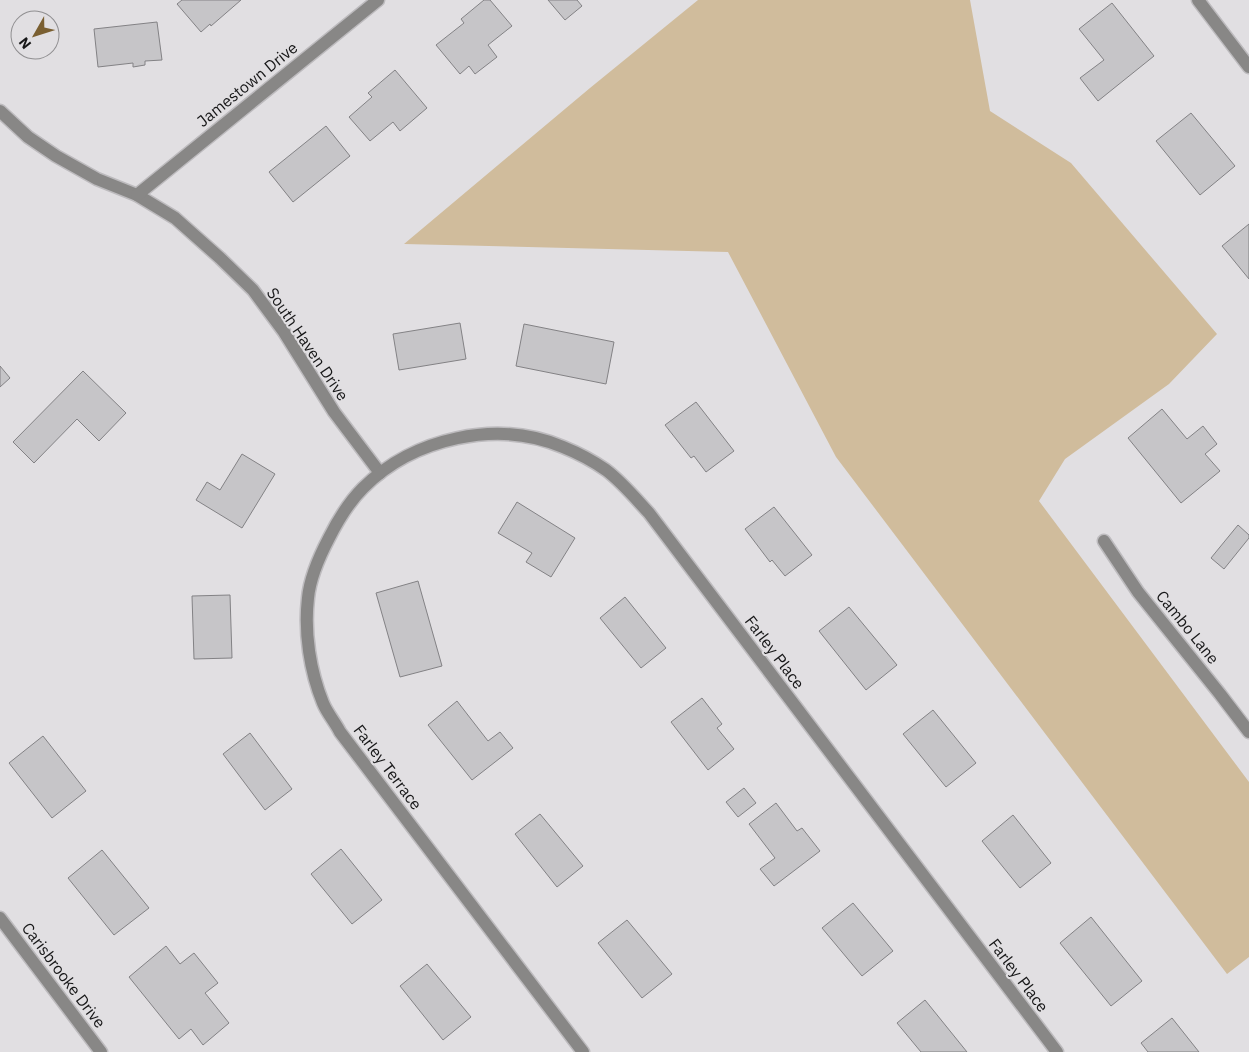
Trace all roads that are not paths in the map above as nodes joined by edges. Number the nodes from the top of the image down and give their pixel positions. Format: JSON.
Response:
{"nodes":[{"id":1,"x":378,"y":0,"type":"edge"},
{"id":2,"x":1198,"y":0,"type":"edge"},
{"id":3,"x":1249,"y":67,"type":"edge"},
{"id":4,"x":0,"y":111,"type":"edge"},
{"id":5,"x":136,"y":194,"type":"junction"},
{"id":6,"x":380,"y":473,"type":"junction"},
{"id":7,"x":1104,"y":541,"type":"dead end"},
{"id":8,"x":1249,"y":732,"type":"edge"},
{"id":9,"x":0,"y":918,"type":"edge"},
{"id":10,"x":102,"y":1052,"type":"edge"},
{"id":11,"x":583,"y":1052,"type":"edge"},
{"id":12,"x":1057,"y":1052,"type":"edge"}],
"edges":[{"from":1,"to":5,"type":"street","name":"Jamestown Drive"},
{"from":2,"to":3,"type":"street"},
{"from":4,"to":5,"type":"street","name":"South Haven Drive"},
{"from":5,"to":6,"type":"street","name":"South Haven Drive"},
{"from":6,"to":11,"type":"street","name":"Farley Terrace"},
{"from":6,"to":12,"type":"street","name":"Farley Place"},
{"from":7,"to":8,"type":"street","name":"Cambo Lane"},
{"from":9,"to":10,"type":"street","name":"Carisbrooke Drive"}]}
